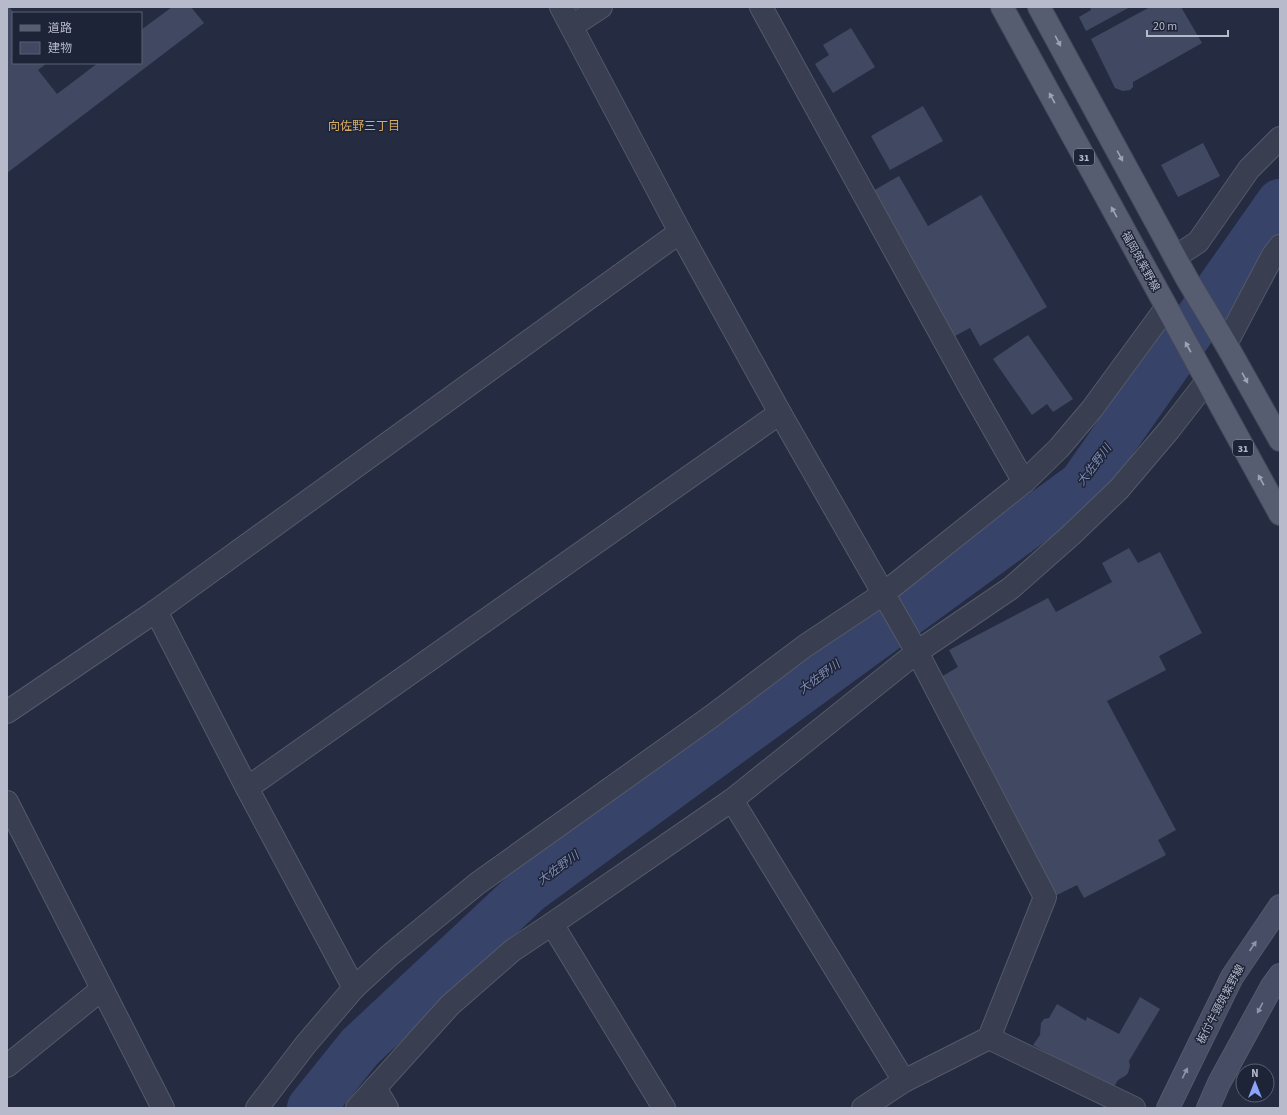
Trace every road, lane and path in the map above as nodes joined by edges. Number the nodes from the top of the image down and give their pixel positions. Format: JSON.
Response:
{"nodes":[{"id":1,"x":561,"y":7,"type":"edge"},
{"id":2,"x":601,"y":7,"type":"edge"},
{"id":3,"x":762,"y":7,"type":"edge"},
{"id":4,"x":1002,"y":7,"type":"edge"},
{"id":5,"x":1039,"y":7,"type":"edge"},
{"id":6,"x":572,"y":26,"type":"junction"},
{"id":7,"x":1280,"y":138,"type":"edge"},
{"id":8,"x":680,"y":232,"type":"junction"},
{"id":9,"x":1280,"y":246,"type":"edge"},
{"id":10,"x":1175,"y":257,"type":"junction"},
{"id":11,"x":1166,"y":308,"type":"junction"},
{"id":12,"x":1226,"y":344,"type":"junction"},
{"id":13,"x":1207,"y":381,"type":"junction"},
{"id":14,"x":780,"y":413,"type":"junction"},
{"id":15,"x":1280,"y":440,"type":"edge"},
{"id":16,"x":1024,"y":482,"type":"junction"},
{"id":17,"x":1280,"y":514,"type":"edge"},
{"id":18,"x":882,"y":594,"type":"junction"},
{"id":19,"x":156,"y":612,"type":"junction"},
{"id":20,"x":917,"y":652,"type":"junction"},
{"id":21,"x":7,"y":712,"type":"edge"},
{"id":22,"x":247,"y":788,"type":"junction"},
{"id":23,"x":732,"y":800,"type":"junction"},
{"id":24,"x":7,"y":802,"type":"edge"},
{"id":25,"x":1280,"y":906,"type":"edge"},
{"id":26,"x":552,"y":924,"type":"junction"},
{"id":27,"x":1280,"y":975,"type":"edge"},
{"id":28,"x":354,"y":988,"type":"junction"},
{"id":29,"x":102,"y":989,"type":"junction"},
{"id":30,"x":989,"y":1038,"type":"junction"},
{"id":31,"x":7,"y":1066,"type":"edge"},
{"id":32,"x":904,"y":1081,"type":"junction"},
{"id":33,"x":375,"y":1088,"type":"junction"},
{"id":34,"x":163,"y":1108,"type":"edge"},
{"id":35,"x":258,"y":1108,"type":"edge"},
{"id":36,"x":357,"y":1108,"type":"edge"},
{"id":37,"x":387,"y":1108,"type":"edge"},
{"id":38,"x":664,"y":1108,"type":"edge"},
{"id":39,"x":863,"y":1108,"type":"edge"},
{"id":40,"x":1134,"y":1108,"type":"edge"},
{"id":41,"x":1168,"y":1108,"type":"edge"},
{"id":42,"x":1208,"y":1108,"type":"edge"}],
"edges":[{"from":1,"to":6,"type":"street"},
{"from":2,"to":6,"type":"street"},
{"from":3,"to":16,"type":"street"},
{"from":11,"to":4,"type":"main road","name":"福岡筑紫野線","number":"31","one_way":true},
{"from":5,"to":10,"type":"main road","one_way":true},
{"from":6,"to":8,"type":"street"},
{"from":7,"to":10,"type":"street"},
{"from":8,"to":14,"type":"street"},
{"from":8,"to":19,"type":"street"},
{"from":9,"to":12,"type":"street"},
{"from":10,"to":12,"type":"main road"},
{"from":13,"to":11,"type":"main road","name":"福岡筑紫野線","number":"31","one_way":true},
{"from":11,"to":16,"type":"street"},
{"from":12,"to":15,"type":"main road","one_way":true},
{"from":17,"to":13,"type":"main road","name":"福岡筑紫野線","number":"31","one_way":true},
{"from":13,"to":20,"type":"street"},
{"from":14,"to":18,"type":"street"},
{"from":14,"to":22,"type":"street"},
{"from":16,"to":18,"type":"street"},
{"from":18,"to":20,"type":"street"},
{"from":18,"to":28,"type":"street"},
{"from":19,"to":21,"type":"street"},
{"from":19,"to":22,"type":"street"},
{"from":20,"to":23,"type":"street"},
{"from":20,"to":30,"type":"street"},
{"from":22,"to":28,"type":"street"},
{"from":23,"to":26,"type":"street"},
{"from":23,"to":32,"type":"street"},
{"from":24,"to":29,"type":"street"},
{"from":41,"to":25,"type":"main road","name":"板付牛頸筑紫野線","one_way":true},
{"from":26,"to":33,"type":"street"},
{"from":26,"to":38,"type":"street"},
{"from":27,"to":42,"type":"main road","one_way":true},
{"from":28,"to":35,"type":"street"},
{"from":29,"to":31,"type":"street"},
{"from":29,"to":34,"type":"street"},
{"from":30,"to":32,"type":"street"},
{"from":30,"to":40,"type":"street"},
{"from":32,"to":39,"type":"street"},
{"from":33,"to":36,"type":"street"},
{"from":33,"to":37,"type":"street"}]}
